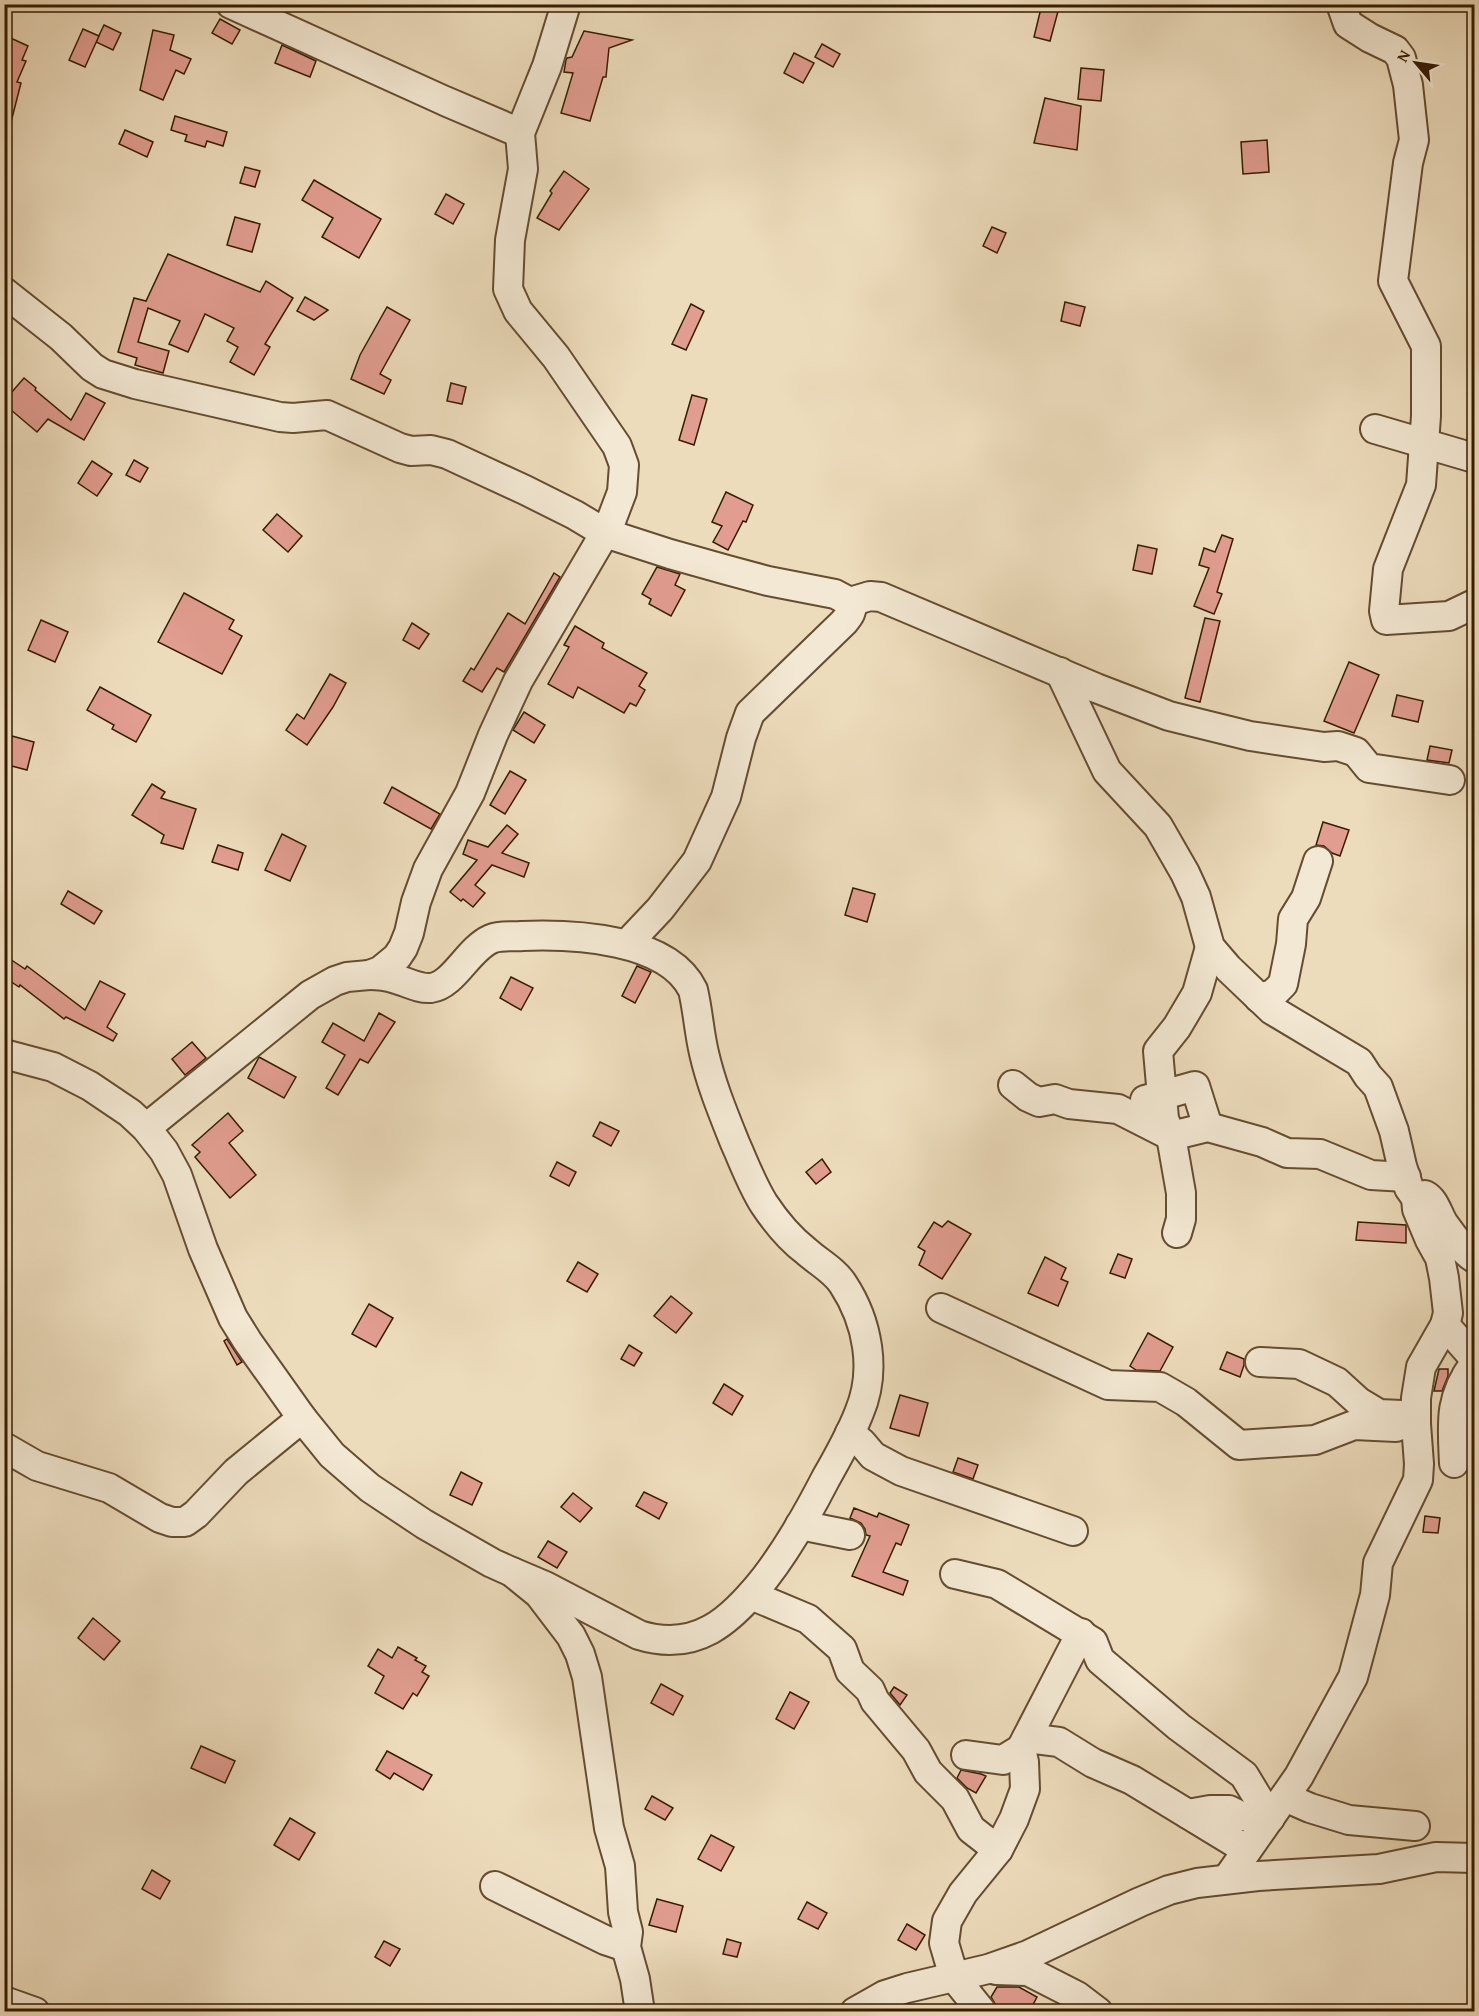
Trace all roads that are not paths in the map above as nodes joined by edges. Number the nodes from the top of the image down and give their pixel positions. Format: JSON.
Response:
{"nodes":[{"id":1,"x":231,"y":4,"type":"edge"},
{"id":2,"x":566,"y":4,"type":"edge"},
{"id":3,"x":1341,"y":4,"type":"edge"},
{"id":4,"x":520,"y":133,"type":"junction"},
{"id":5,"x":4,"y":292,"type":"edge"},
{"id":6,"x":1375,"y":429,"type":"dead end"},
{"id":7,"x":1424,"y":443,"type":"junction"},
{"id":8,"x":1474,"y":458,"type":"edge"},
{"id":9,"x":604,"y":533,"type":"junction"},
{"id":10,"x":850,"y":602,"type":"junction"},
{"id":11,"x":1474,"y":604,"type":"edge"},
{"id":12,"x":1060,"y":672,"type":"junction"},
{"id":13,"x":1450,"y":780,"type":"dead end"},
{"id":14,"x":1318,"y":861,"type":"dead end"},
{"id":15,"x":627,"y":944,"type":"junction"},
{"id":16,"x":1214,"y":961,"type":"junction"},
{"id":17,"x":369,"y":975,"type":"junction"},
{"id":18,"x":1259,"y":998,"type":"junction"},
{"id":19,"x":4,"y":1054,"type":"edge"},
{"id":20,"x":1013,"y":1085,"type":"dead end"},
{"id":21,"x":1162,"y":1094,"type":"junction"},
{"id":22,"x":1118,"y":1109,"type":"junction"},
{"id":23,"x":1208,"y":1127,"type":"junction"},
{"id":24,"x":146,"y":1128,"type":"junction"},
{"id":25,"x":1171,"y":1136,"type":"junction"},
{"id":26,"x":1408,"y":1183,"type":"junction"},
{"id":27,"x":1177,"y":1233,"type":"dead end"},
{"id":28,"x":1474,"y":1258,"type":"edge"},
{"id":29,"x":941,"y":1308,"type":"dead end"},
{"id":30,"x":1444,"y":1325,"type":"junction"},
{"id":31,"x":1474,"y":1358,"type":"edge"},
{"id":32,"x":1260,"y":1362,"type":"dead end"},
{"id":33,"x":1474,"y":1364,"type":"edge"},
{"id":34,"x":1416,"y":1416,"type":"junction"},
{"id":35,"x":302,"y":1418,"type":"junction"},
{"id":36,"x":850,"y":1433,"type":"junction"},
{"id":37,"x":4,"y":1447,"type":"edge"},
{"id":38,"x":1454,"y":1463,"type":"dead end"},
{"id":39,"x":800,"y":1525,"type":"junction"},
{"id":40,"x":1072,"y":1531,"type":"dead end"},
{"id":41,"x":850,"y":1535,"type":"dead end"},
{"id":42,"x":512,"y":1572,"type":"junction"},
{"id":43,"x":955,"y":1574,"type":"dead end"},
{"id":44,"x":752,"y":1595,"type":"junction"},
{"id":45,"x":1081,"y":1633,"type":"junction"},
{"id":46,"x":1024,"y":1744,"type":"junction"},
{"id":47,"x":966,"y":1755,"type":"dead end"},
{"id":48,"x":1277,"y":1807,"type":"junction"},
{"id":49,"x":1188,"y":1814,"type":"junction"},
{"id":50,"x":1415,"y":1826,"type":"dead end"},
{"id":51,"x":998,"y":1850,"type":"junction"},
{"id":52,"x":1247,"y":1850,"type":"junction"},
{"id":53,"x":1474,"y":1858,"type":"edge"},
{"id":54,"x":1227,"y":1879,"type":"junction"},
{"id":55,"x":495,"y":1886,"type":"dead end"},
{"id":56,"x":626,"y":1947,"type":"junction"},
{"id":57,"x":988,"y":1969,"type":"junction"},
{"id":58,"x":954,"y":1977,"type":"junction"},
{"id":59,"x":4,"y":2001,"type":"edge"},
{"id":60,"x":35,"y":2012,"type":"edge"},
{"id":61,"x":640,"y":2012,"type":"edge"},
{"id":62,"x":855,"y":2012,"type":"edge"},
{"id":63,"x":982,"y":2012,"type":"edge"},
{"id":64,"x":1098,"y":2012,"type":"edge"}],
"edges":[{"from":1,"to":4,"type":"street"},
{"from":2,"to":4,"type":"street"},
{"from":3,"to":7,"type":"street"},
{"from":4,"to":9,"type":"street"},
{"from":5,"to":9,"type":"street"},
{"from":6,"to":7,"type":"street"},
{"from":7,"to":8,"type":"street"},
{"from":7,"to":11,"type":"street"},
{"from":9,"to":10,"type":"street"},
{"from":9,"to":17,"type":"street"},
{"from":10,"to":12,"type":"street"},
{"from":10,"to":15,"type":"street"},
{"from":12,"to":13,"type":"street"},
{"from":12,"to":16,"type":"street"},
{"from":14,"to":18,"type":"street"},
{"from":15,"to":17,"type":"street"},
{"from":15,"to":36,"type":"street"},
{"from":16,"to":18,"type":"street"},
{"from":16,"to":21,"type":"street"},
{"from":17,"to":24,"type":"street"},
{"from":18,"to":26,"type":"street"},
{"from":19,"to":24,"type":"street"},
{"from":20,"to":22,"type":"street"},
{"from":21,"to":22,"type":"street"},
{"from":21,"to":23,"type":"street"},
{"from":21,"to":25,"type":"street"},
{"from":22,"to":25,"type":"street"},
{"from":23,"to":25,"type":"street"},
{"from":23,"to":26,"type":"street"},
{"from":24,"to":35,"type":"street"},
{"from":25,"to":27,"type":"street"},
{"from":26,"to":28,"type":"street"},
{"from":26,"to":30,"type":"street"},
{"from":29,"to":34,"type":"street"},
{"from":30,"to":31,"type":"street"},
{"from":30,"to":34,"type":"street"},
{"from":32,"to":34,"type":"street"},
{"from":33,"to":38,"type":"street"},
{"from":34,"to":48,"type":"street"},
{"from":35,"to":37,"type":"street"},
{"from":35,"to":42,"type":"street"},
{"from":36,"to":39,"type":"street"},
{"from":36,"to":40,"type":"street"},
{"from":39,"to":41,"type":"street"},
{"from":39,"to":44,"type":"street"},
{"from":42,"to":44,"type":"street"},
{"from":42,"to":56,"type":"street"},
{"from":43,"to":45,"type":"street"},
{"from":44,"to":51,"type":"street"},
{"from":45,"to":46,"type":"street"},
{"from":45,"to":48,"type":"street"},
{"from":46,"to":47,"type":"street"},
{"from":46,"to":49,"type":"street"},
{"from":46,"to":51,"type":"street"},
{"from":48,"to":49,"type":"street"},
{"from":48,"to":50,"type":"street"},
{"from":48,"to":52,"type":"street"},
{"from":49,"to":52,"type":"street"},
{"from":51,"to":58,"type":"street"},
{"from":52,"to":54,"type":"street"},
{"from":53,"to":54,"type":"street"},
{"from":54,"to":57,"type":"street"},
{"from":55,"to":56,"type":"street"},
{"from":56,"to":61,"type":"street"},
{"from":57,"to":58,"type":"street"},
{"from":57,"to":64,"type":"street"},
{"from":58,"to":62,"type":"street"},
{"from":58,"to":63,"type":"street"},
{"from":59,"to":60,"type":"street"}]}
